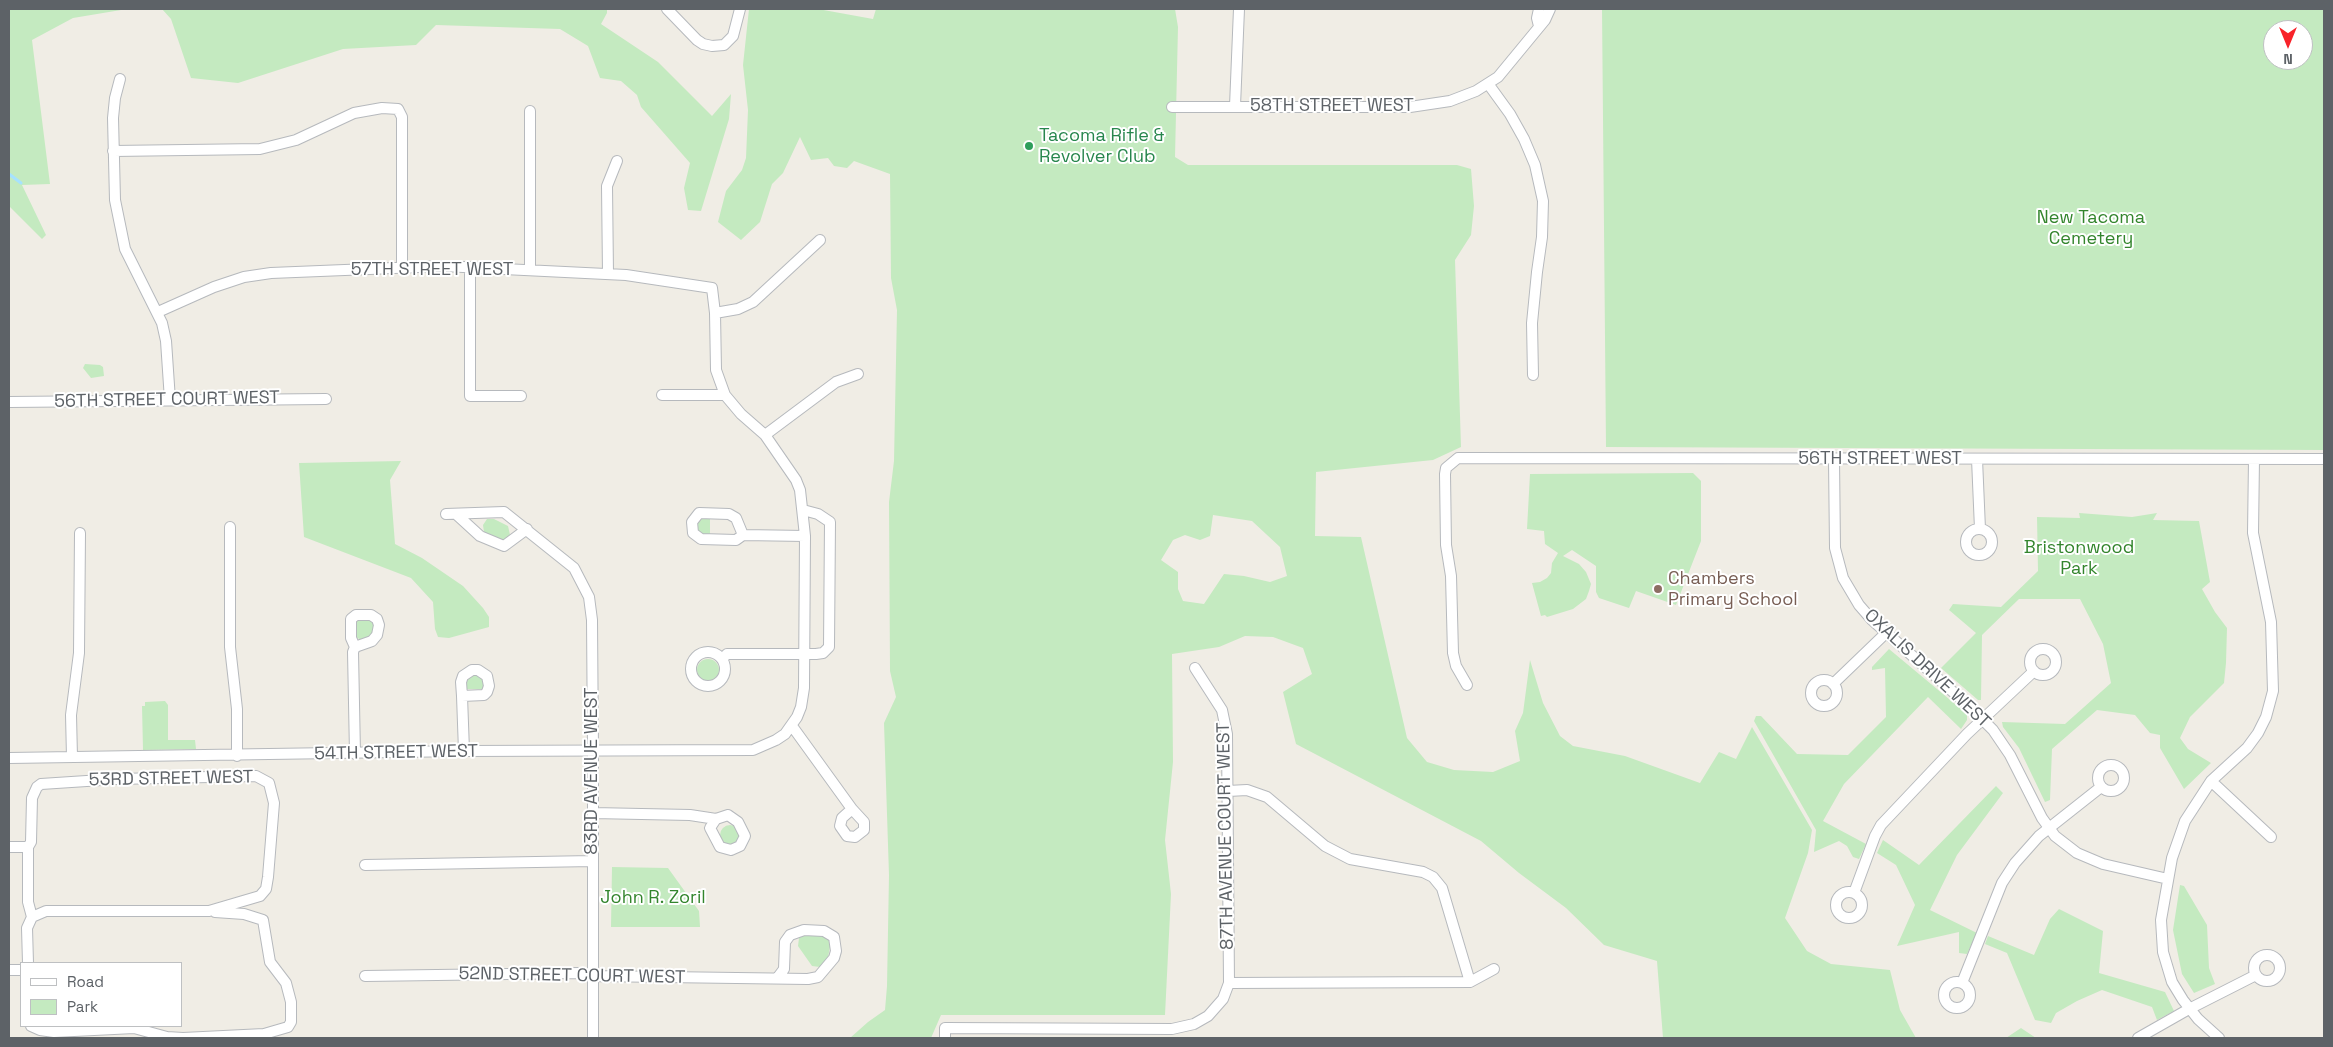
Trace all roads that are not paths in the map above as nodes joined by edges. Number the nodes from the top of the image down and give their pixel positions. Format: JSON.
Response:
{"nodes":[{"id":1,"x":667,"y":9,"type":"edge"},
{"id":2,"x":740,"y":9,"type":"edge"},
{"id":3,"x":1239,"y":9,"type":"edge"},
{"id":4,"x":1539,"y":9,"type":"edge"},
{"id":5,"x":1550,"y":9,"type":"edge"},
{"id":6,"x":1539,"y":26,"type":"junction"},
{"id":7,"x":120,"y":78,"type":"dead end"},
{"id":8,"x":1489,"y":84,"type":"junction"},
{"id":9,"x":1235,"y":106,"type":"junction"},
{"id":10,"x":1172,"y":107,"type":"dead end"},
{"id":11,"x":530,"y":111,"type":"dead end"},
{"id":12,"x":113,"y":150,"type":"junction"},
{"id":13,"x":617,"y":161,"type":"dead end"},
{"id":14,"x":820,"y":240,"type":"dead end"},
{"id":15,"x":470,"y":267,"type":"junction"},
{"id":16,"x":402,"y":268,"type":"junction"},
{"id":17,"x":530,"y":270,"type":"junction"},
{"id":18,"x":608,"y":274,"type":"junction"},
{"id":19,"x":158,"y":312,"type":"junction"},
{"id":20,"x":715,"y":313,"type":"junction"},
{"id":21,"x":858,"y":374,"type":"dead end"},
{"id":22,"x":1533,"y":375,"type":"dead end"},
{"id":23,"x":662,"y":395,"type":"dead end"},
{"id":24,"x":724,"y":395,"type":"junction"},
{"id":25,"x":521,"y":396,"type":"dead end"},
{"id":26,"x":326,"y":399,"type":"dead end"},
{"id":27,"x":170,"y":400,"type":"junction"},
{"id":28,"x":9,"y":402,"type":"edge"},
{"id":29,"x":765,"y":435,"type":"junction"},
{"id":30,"x":1834,"y":459,"type":"junction"},
{"id":31,"x":1977,"y":459,"type":"junction"},
{"id":32,"x":2254,"y":459,"type":"junction"},
{"id":33,"x":2324,"y":459,"type":"edge"},
{"id":34,"x":803,"y":510,"type":"junction"},
{"id":35,"x":230,"y":527,"type":"dead end"},
{"id":36,"x":527,"y":529,"type":"junction"},
{"id":37,"x":1980,"y":529,"type":"dead end"},
{"id":38,"x":80,"y":533,"type":"dead end"},
{"id":39,"x":743,"y":536,"type":"junction"},
{"id":40,"x":805,"y":536,"type":"junction"},
{"id":41,"x":1886,"y":633,"type":"junction"},
{"id":42,"x":356,"y":647,"type":"dead end"},
{"id":43,"x":803,"y":652,"type":"junction"},
{"id":44,"x":722,"y":659,"type":"dead end"},
{"id":45,"x":1195,"y":668,"type":"dead end"},
{"id":46,"x":2034,"y":671,"type":"dead end"},
{"id":47,"x":1833,"y":684,"type":"dead end"},
{"id":48,"x":1467,"y":685,"type":"dead end"},
{"id":49,"x":462,"y":696,"type":"dead end"},
{"id":50,"x":1983,"y":719,"type":"junction"},
{"id":51,"x":792,"y":726,"type":"junction"},
{"id":52,"x":464,"y":751,"type":"junction"},
{"id":53,"x":593,"y":751,"type":"junction"},
{"id":54,"x":355,"y":754,"type":"junction"},
{"id":55,"x":237,"y":756,"type":"junction"},
{"id":56,"x":72,"y":757,"type":"junction"},
{"id":57,"x":9,"y":758,"type":"edge"},
{"id":58,"x":2211,"y":781,"type":"junction"},
{"id":59,"x":2101,"y":787,"type":"dead end"},
{"id":60,"x":1228,"y":791,"type":"junction"},
{"id":61,"x":852,"y":810,"type":"dead end"},
{"id":62,"x":593,"y":812,"type":"junction"},
{"id":63,"x":716,"y":819,"type":"dead end"},
{"id":64,"x":2049,"y":829,"type":"junction"},
{"id":65,"x":2271,"y":837,"type":"dead end"},
{"id":66,"x":28,"y":846,"type":"junction"},
{"id":67,"x":9,"y":847,"type":"edge"},
{"id":68,"x":593,"y":861,"type":"junction"},
{"id":69,"x":365,"y":865,"type":"dead end"},
{"id":70,"x":2168,"y":879,"type":"junction"},
{"id":71,"x":1854,"y":893,"type":"dead end"},
{"id":72,"x":209,"y":911,"type":"junction"},
{"id":73,"x":32,"y":916,"type":"junction"},
{"id":74,"x":28,"y":962,"type":"edge"},
{"id":75,"x":1494,"y":969,"type":"dead end"},
{"id":76,"x":2256,"y":975,"type":"dead end"},
{"id":77,"x":365,"y":976,"type":"dead end"},
{"id":78,"x":593,"y":976,"type":"junction"},
{"id":79,"x":778,"y":977,"type":"junction"},
{"id":80,"x":1229,"y":982,"type":"junction"},
{"id":81,"x":1470,"y":982,"type":"junction"},
{"id":82,"x":1962,"y":983,"type":"dead end"},
{"id":83,"x":2189,"y":1009,"type":"junction"},
{"id":84,"x":33,"y":1027,"type":"edge"},
{"id":85,"x":945,"y":1033,"type":"edge"},
{"id":86,"x":593,"y":1038,"type":"edge"},
{"id":87,"x":2138,"y":1038,"type":"edge"},
{"id":88,"x":2219,"y":1038,"type":"edge"}],
"edges":[{"from":1,"to":2,"type":"street"},
{"from":3,"to":9,"type":"street"},
{"from":4,"to":6,"type":"street"},
{"from":5,"to":6,"type":"street","name":"58TH STREET WEST"},
{"from":6,"to":8,"type":"street","name":"58TH STREET WEST"},
{"from":7,"to":12,"type":"street"},
{"from":8,"to":9,"type":"street","name":"58TH STREET WEST"},
{"from":8,"to":22,"type":"street"},
{"from":9,"to":10,"type":"street","name":"58TH STREET WEST"},
{"from":11,"to":17,"type":"street"},
{"from":12,"to":16,"type":"street"},
{"from":12,"to":19,"type":"street"},
{"from":13,"to":18,"type":"street"},
{"from":14,"to":20,"type":"street"},
{"from":15,"to":16,"type":"street","name":"57TH STREET WEST"},
{"from":15,"to":17,"type":"street","name":"57TH STREET WEST"},
{"from":15,"to":25,"type":"street"},
{"from":16,"to":19,"type":"street","name":"57TH STREET WEST"},
{"from":17,"to":18,"type":"street","name":"57TH STREET WEST"},
{"from":18,"to":20,"type":"street","name":"57TH STREET WEST"},
{"from":19,"to":27,"type":"street"},
{"from":20,"to":24,"type":"street"},
{"from":21,"to":29,"type":"street"},
{"from":23,"to":24,"type":"street"},
{"from":24,"to":29,"type":"street"},
{"from":26,"to":27,"type":"street","name":"56TH STREET COURT WEST"},
{"from":27,"to":28,"type":"street","name":"56TH STREET COURT WEST"},
{"from":29,"to":34,"type":"street"},
{"from":30,"to":31,"type":"street","name":"56TH STREET WEST"},
{"from":30,"to":41,"type":"street","name":"OXALIS DRIVE WEST"},
{"from":30,"to":48,"type":"street","name":"56TH STREET WEST"},
{"from":31,"to":32,"type":"street","name":"56TH STREET WEST"},
{"from":31,"to":37,"type":"street"},
{"from":32,"to":33,"type":"street","name":"56TH STREET WEST"},
{"from":32,"to":58,"type":"street"},
{"from":34,"to":40,"type":"street"},
{"from":34,"to":43,"type":"street"},
{"from":35,"to":55,"type":"street"},
{"from":36,"to":36,"type":"street","name":"83RD AVENUE WEST"},
{"from":36,"to":53,"type":"street","name":"83RD AVENUE WEST"},
{"from":38,"to":56,"type":"street"},
{"from":39,"to":39,"type":"street"},
{"from":39,"to":40,"type":"street"},
{"from":40,"to":43,"type":"street"},
{"from":41,"to":47,"type":"street"},
{"from":41,"to":50,"type":"street","name":"OXALIS DRIVE WEST"},
{"from":42,"to":54,"type":"street"},
{"from":43,"to":44,"type":"street"},
{"from":43,"to":51,"type":"street"},
{"from":45,"to":60,"type":"street","name":"87TH AVENUE COURT WEST"},
{"from":46,"to":50,"type":"street"},
{"from":49,"to":52,"type":"street"},
{"from":50,"to":64,"type":"street","name":"OXALIS DRIVE WEST"},
{"from":50,"to":71,"type":"street"},
{"from":51,"to":53,"type":"street","name":"54TH STREET WEST"},
{"from":51,"to":61,"type":"street"},
{"from":52,"to":53,"type":"street","name":"54TH STREET WEST"},
{"from":52,"to":54,"type":"street","name":"54TH STREET WEST"},
{"from":53,"to":62,"type":"street","name":"83RD AVENUE WEST"},
{"from":54,"to":55,"type":"street","name":"54TH STREET WEST"},
{"from":55,"to":56,"type":"street","name":"54TH STREET WEST"},
{"from":56,"to":57,"type":"street","name":"54TH STREET WEST"},
{"from":58,"to":65,"type":"street"},
{"from":58,"to":70,"type":"street"},
{"from":59,"to":64,"type":"street"},
{"from":60,"to":80,"type":"street","name":"87TH AVENUE COURT WEST"},
{"from":60,"to":81,"type":"street"},
{"from":62,"to":63,"type":"street"},
{"from":62,"to":68,"type":"street","name":"83RD AVENUE WEST"},
{"from":64,"to":70,"type":"street","name":"OXALIS DRIVE WEST"},
{"from":64,"to":82,"type":"street"},
{"from":66,"to":67,"type":"street"},
{"from":66,"to":72,"type":"street","name":"53RD STREET WEST"},
{"from":66,"to":73,"type":"street","name":"53RD STREET WEST"},
{"from":68,"to":69,"type":"street"},
{"from":68,"to":78,"type":"street","name":"83RD AVENUE WEST"},
{"from":70,"to":83,"type":"street"},
{"from":72,"to":73,"type":"street","name":"53RD STREET WEST"},
{"from":72,"to":84,"type":"street"},
{"from":73,"to":74,"type":"street"},
{"from":75,"to":81,"type":"street"},
{"from":76,"to":83,"type":"street"},
{"from":77,"to":78,"type":"street","name":"52ND STREET COURT WEST"},
{"from":78,"to":79,"type":"street","name":"52ND STREET COURT WEST"},
{"from":78,"to":86,"type":"street","name":"83RD AVENUE WEST"},
{"from":79,"to":79,"type":"street","name":"52ND STREET COURT WEST"},
{"from":80,"to":81,"type":"street"},
{"from":80,"to":85,"type":"street"},
{"from":83,"to":87,"type":"street"},
{"from":83,"to":88,"type":"street"}]}
